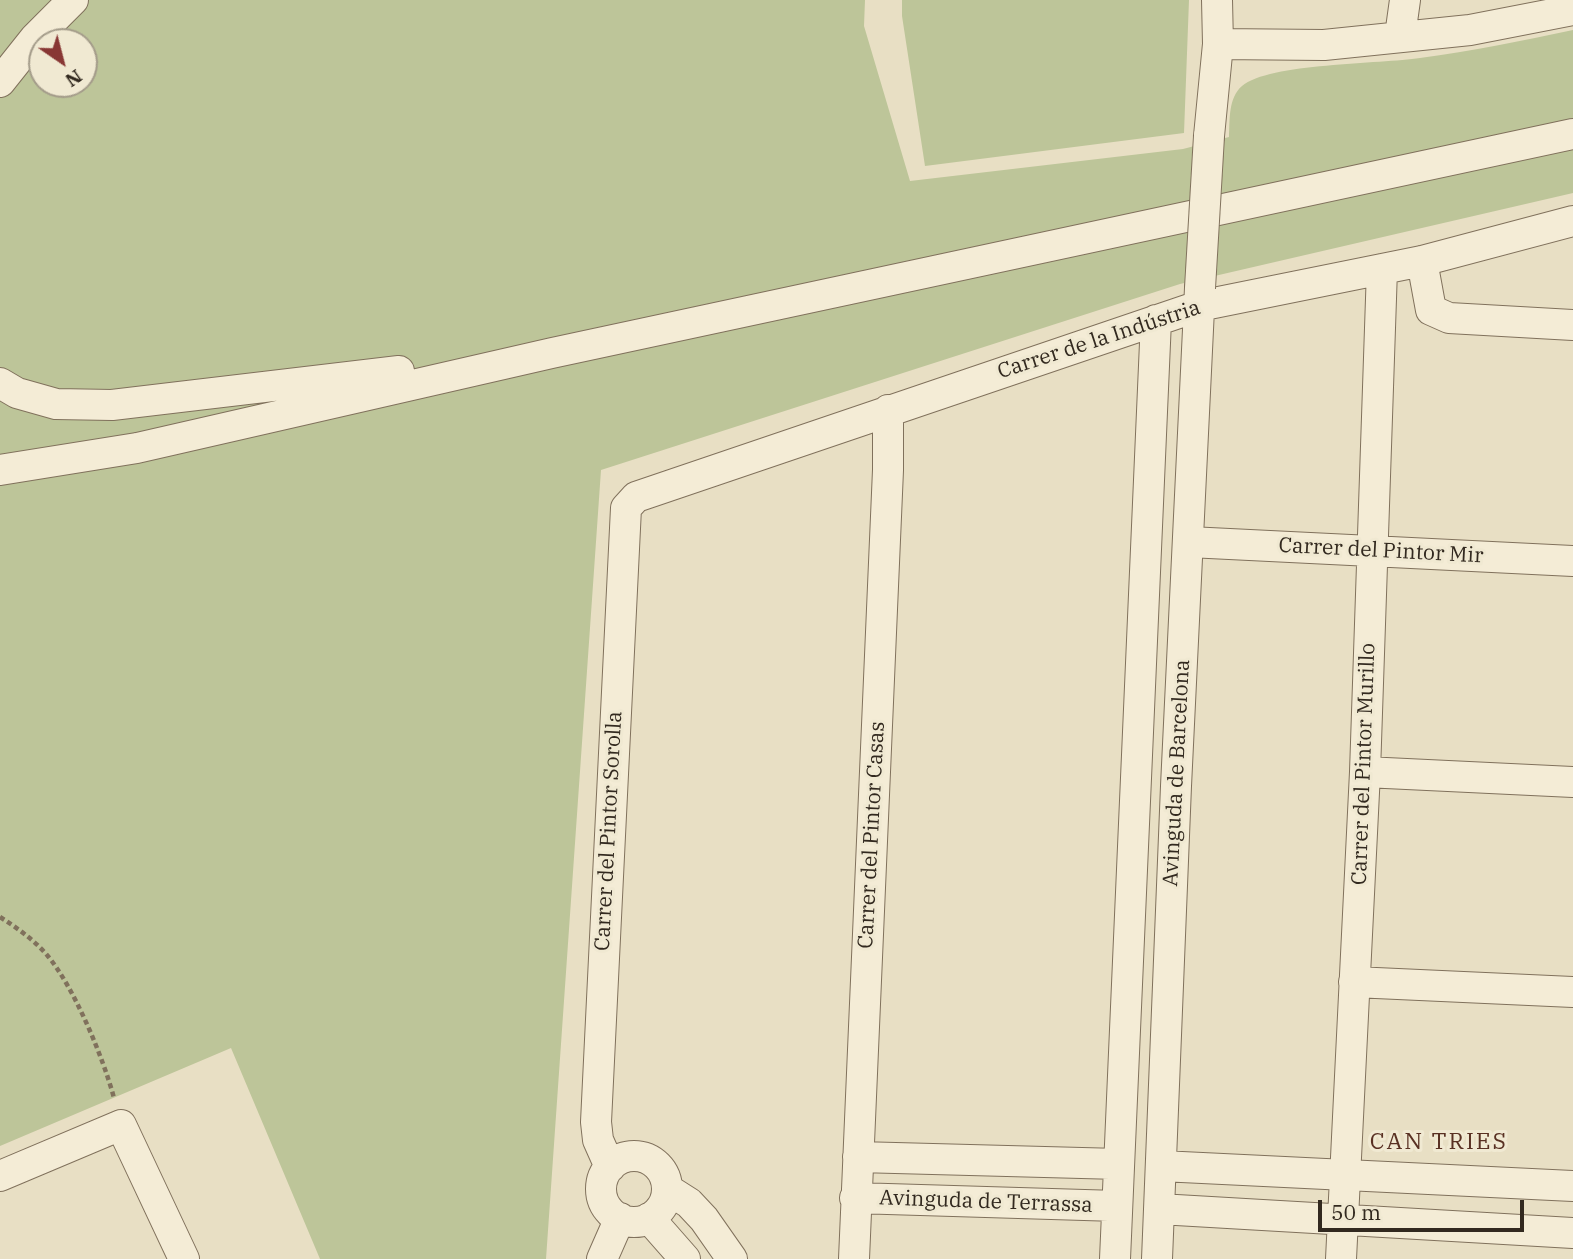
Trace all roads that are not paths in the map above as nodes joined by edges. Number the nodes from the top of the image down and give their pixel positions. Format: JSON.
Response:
{"nodes":[{"id":1,"x":73,"y":0,"type":"edge"},
{"id":2,"x":1217,"y":0,"type":"edge"},
{"id":3,"x":1405,"y":0,"type":"edge"},
{"id":4,"x":1573,"y":10,"type":"edge"},
{"id":5,"x":1400,"y":36,"type":"junction"},
{"id":6,"x":1218,"y":44,"type":"junction"},
{"id":7,"x":0,"y":82,"type":"edge"},
{"id":8,"x":1573,"y":134,"type":"edge"},
{"id":9,"x":1573,"y":221,"type":"edge"},
{"id":10,"x":1422,"y":261,"type":"junction"},
{"id":11,"x":1382,"y":269,"type":"junction"},
{"id":12,"x":1200,"y":297,"type":"junction"},
{"id":13,"x":1381,"y":303,"type":"junction"},
{"id":14,"x":1431,"y":310,"type":"junction"},
{"id":15,"x":1156,"y":320,"type":"junction"},
{"id":16,"x":1573,"y":325,"type":"edge"},
{"id":17,"x":552,"y":353,"type":"junction"},
{"id":18,"x":0,"y":383,"type":"edge"},
{"id":19,"x":888,"y":410,"type":"junction"},
{"id":20,"x":0,"y":470,"type":"edge"},
{"id":21,"x":636,"y":497,"type":"joint"},
{"id":22,"x":1189,"y":541,"type":"junction"},
{"id":23,"x":1371,"y":551,"type":"junction"},
{"id":24,"x":1573,"y":561,"type":"edge"},
{"id":25,"x":1365,"y":772,"type":"junction"},
{"id":26,"x":1573,"y":782,"type":"edge"},
{"id":27,"x":1354,"y":982,"type":"junction"},
{"id":28,"x":1573,"y":992,"type":"edge"},
{"id":29,"x":858,"y":1157,"type":"junction"},
{"id":30,"x":1119,"y":1164,"type":"junction"},
{"id":31,"x":1161,"y":1166,"type":"junction"},
{"id":32,"x":610,"y":1167,"type":"junction"},
{"id":33,"x":1345,"y":1174,"type":"junction"},
{"id":34,"x":0,"y":1176,"type":"edge"},
{"id":35,"x":1573,"y":1186,"type":"edge"},
{"id":36,"x":667,"y":1189,"type":"junction"},
{"id":37,"x":855,"y":1198,"type":"junction"},
{"id":38,"x":1117,"y":1206,"type":"junction"},
{"id":39,"x":1159,"y":1209,"type":"junction"},
{"id":40,"x":620,"y":1218,"type":"junction"},
{"id":41,"x":649,"y":1218,"type":"junction"},
{"id":42,"x":1343,"y":1219,"type":"junction"},
{"id":43,"x":1573,"y":1233,"type":"edge"},
{"id":44,"x":184,"y":1259,"type":"edge"},
{"id":45,"x":601,"y":1259,"type":"edge"},
{"id":46,"x":685,"y":1259,"type":"edge"},
{"id":47,"x":732,"y":1259,"type":"edge"},
{"id":48,"x":854,"y":1259,"type":"edge"},
{"id":49,"x":1115,"y":1259,"type":"edge"},
{"id":50,"x":1157,"y":1259,"type":"edge"},
{"id":51,"x":1341,"y":1259,"type":"edge"}],
"edges":[{"from":1,"to":7,"type":"street"},
{"from":2,"to":6,"type":"street","name":"Avinguda de Barcelona"},
{"from":3,"to":5,"type":"street"},
{"from":4,"to":5,"type":"street"},
{"from":5,"to":6,"type":"street"},
{"from":6,"to":12,"type":"street","name":"Avinguda de Barcelona","bridge":true},
{"from":8,"to":17,"type":"street"},
{"from":9,"to":10,"type":"street","name":"Carrer de la Indústria"},
{"from":10,"to":11,"type":"street","name":"Carrer de la Indústria"},
{"from":10,"to":14,"type":"street"},
{"from":11,"to":12,"type":"street","name":"Carrer de la Indústria"},
{"from":11,"to":13,"type":"street","name":"Carrer del Pintor Murillo"},
{"from":12,"to":15,"type":"street","name":"Carrer de la Indústria"},
{"from":12,"to":22,"type":"street","name":"Avinguda de Barcelona"},
{"from":13,"to":14,"type":"street"},
{"from":13,"to":23,"type":"street","name":"Carrer del Pintor Murillo"},
{"from":14,"to":16,"type":"street"},
{"from":15,"to":19,"type":"street","name":"Carrer de la Indústria"},
{"from":15,"to":30,"type":"street","name":"Avinguda de Barcelona"},
{"from":17,"to":18,"type":"street"},
{"from":17,"to":20,"type":"street"},
{"from":19,"to":21,"type":"street","name":"Carrer de la Indústria"},
{"from":19,"to":29,"type":"street","name":"Carrer del Pintor Casas"},
{"from":21,"to":32,"type":"street","name":"Carrer del Pintor Sorolla"},
{"from":22,"to":23,"type":"street","name":"Carrer del Pintor Mir"},
{"from":22,"to":31,"type":"street","name":"Avinguda de Barcelona"},
{"from":23,"to":24,"type":"street","name":"Carrer del Pintor Mir"},
{"from":23,"to":25,"type":"street","name":"Carrer del Pintor Murillo"},
{"from":25,"to":26,"type":"street"},
{"from":25,"to":27,"type":"street","name":"Carrer del Pintor Murillo"},
{"from":27,"to":28,"type":"street"},
{"from":27,"to":33,"type":"street","name":"Carrer del Pintor Murillo"},
{"from":29,"to":30,"type":"street","name":"Avinguda de Terrassa"},
{"from":29,"to":37,"type":"street","name":"Carrer del Pintor Casas"},
{"from":30,"to":38,"type":"street","name":"Avinguda de Barcelona"},
{"from":31,"to":33,"type":"street"},
{"from":31,"to":39,"type":"street","name":"Avinguda de Barcelona"},
{"from":32,"to":36,"type":"street"},
{"from":32,"to":40,"type":"street"},
{"from":33,"to":35,"type":"street"},
{"from":33,"to":42,"type":"street","name":"Carrer del Pintor Murillo"},
{"from":34,"to":44,"type":"street"},
{"from":36,"to":41,"type":"street"},
{"from":36,"to":47,"type":"street"},
{"from":37,"to":38,"type":"street","name":"Avinguda de Terrassa"},
{"from":37,"to":48,"type":"street","name":"Carrer del Pintor Casas"},
{"from":38,"to":49,"type":"street","name":"Avinguda de Barcelona"},
{"from":39,"to":42,"type":"street"},
{"from":39,"to":50,"type":"street","name":"Avinguda de Barcelona"},
{"from":40,"to":41,"type":"street"},
{"from":40,"to":45,"type":"street"},
{"from":41,"to":46,"type":"street"},
{"from":42,"to":43,"type":"street"},
{"from":42,"to":51,"type":"street","name":"Carrer del Pintor Murillo"}]}
